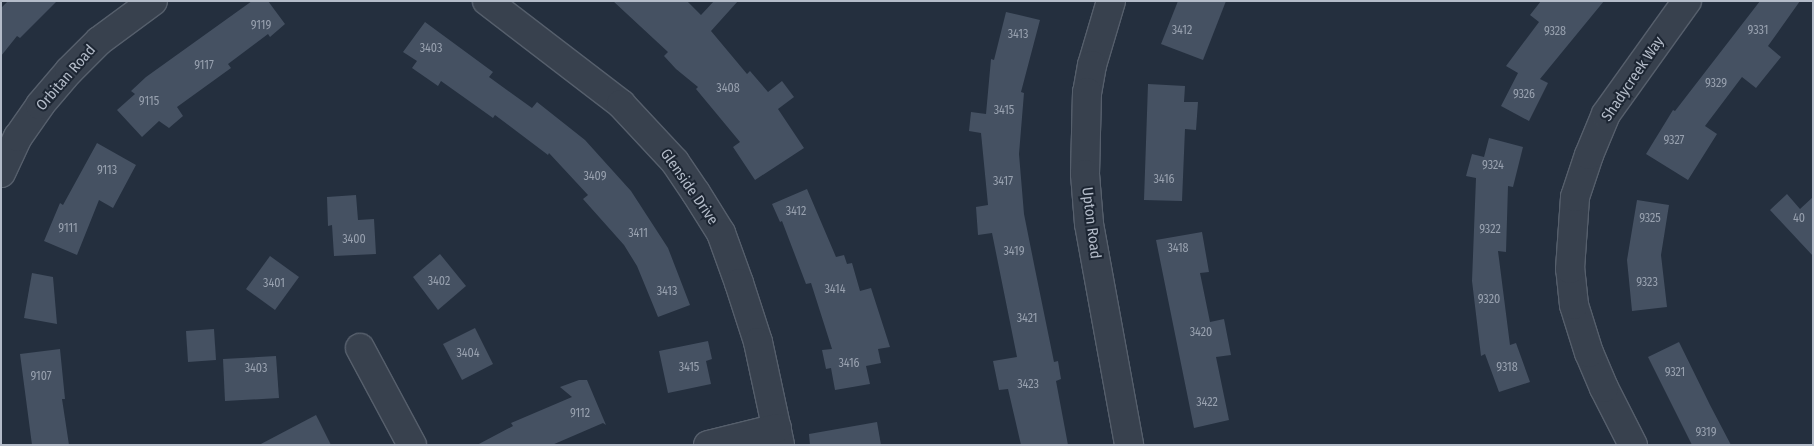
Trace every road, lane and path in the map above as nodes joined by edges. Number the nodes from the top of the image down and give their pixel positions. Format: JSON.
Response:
{"nodes":[{"id":1,"x":153,"y":1,"type":"edge"},
{"id":2,"x":487,"y":1,"type":"edge"},
{"id":3,"x":1111,"y":1,"type":"edge"},
{"id":4,"x":1687,"y":1,"type":"edge"},
{"id":5,"x":1,"y":173,"type":"edge"},
{"id":6,"x":360,"y":348,"type":"dead end"},
{"id":7,"x":778,"y":436,"type":"edge"},
{"id":8,"x":412,"y":445,"type":"edge"},
{"id":9,"x":708,"y":445,"type":"edge"},
{"id":10,"x":1129,"y":445,"type":"edge"},
{"id":11,"x":1633,"y":445,"type":"edge"}],
"edges":[{"from":1,"to":5,"type":"street","name":"Orbitan Road"},
{"from":2,"to":7,"type":"street","name":"Glenside Drive"},
{"from":3,"to":10,"type":"street","name":"Upton Road"},
{"from":4,"to":11,"type":"street","name":"Shadycreek Way"},
{"from":6,"to":8,"type":"street"},
{"from":7,"to":9,"type":"street"}]}
